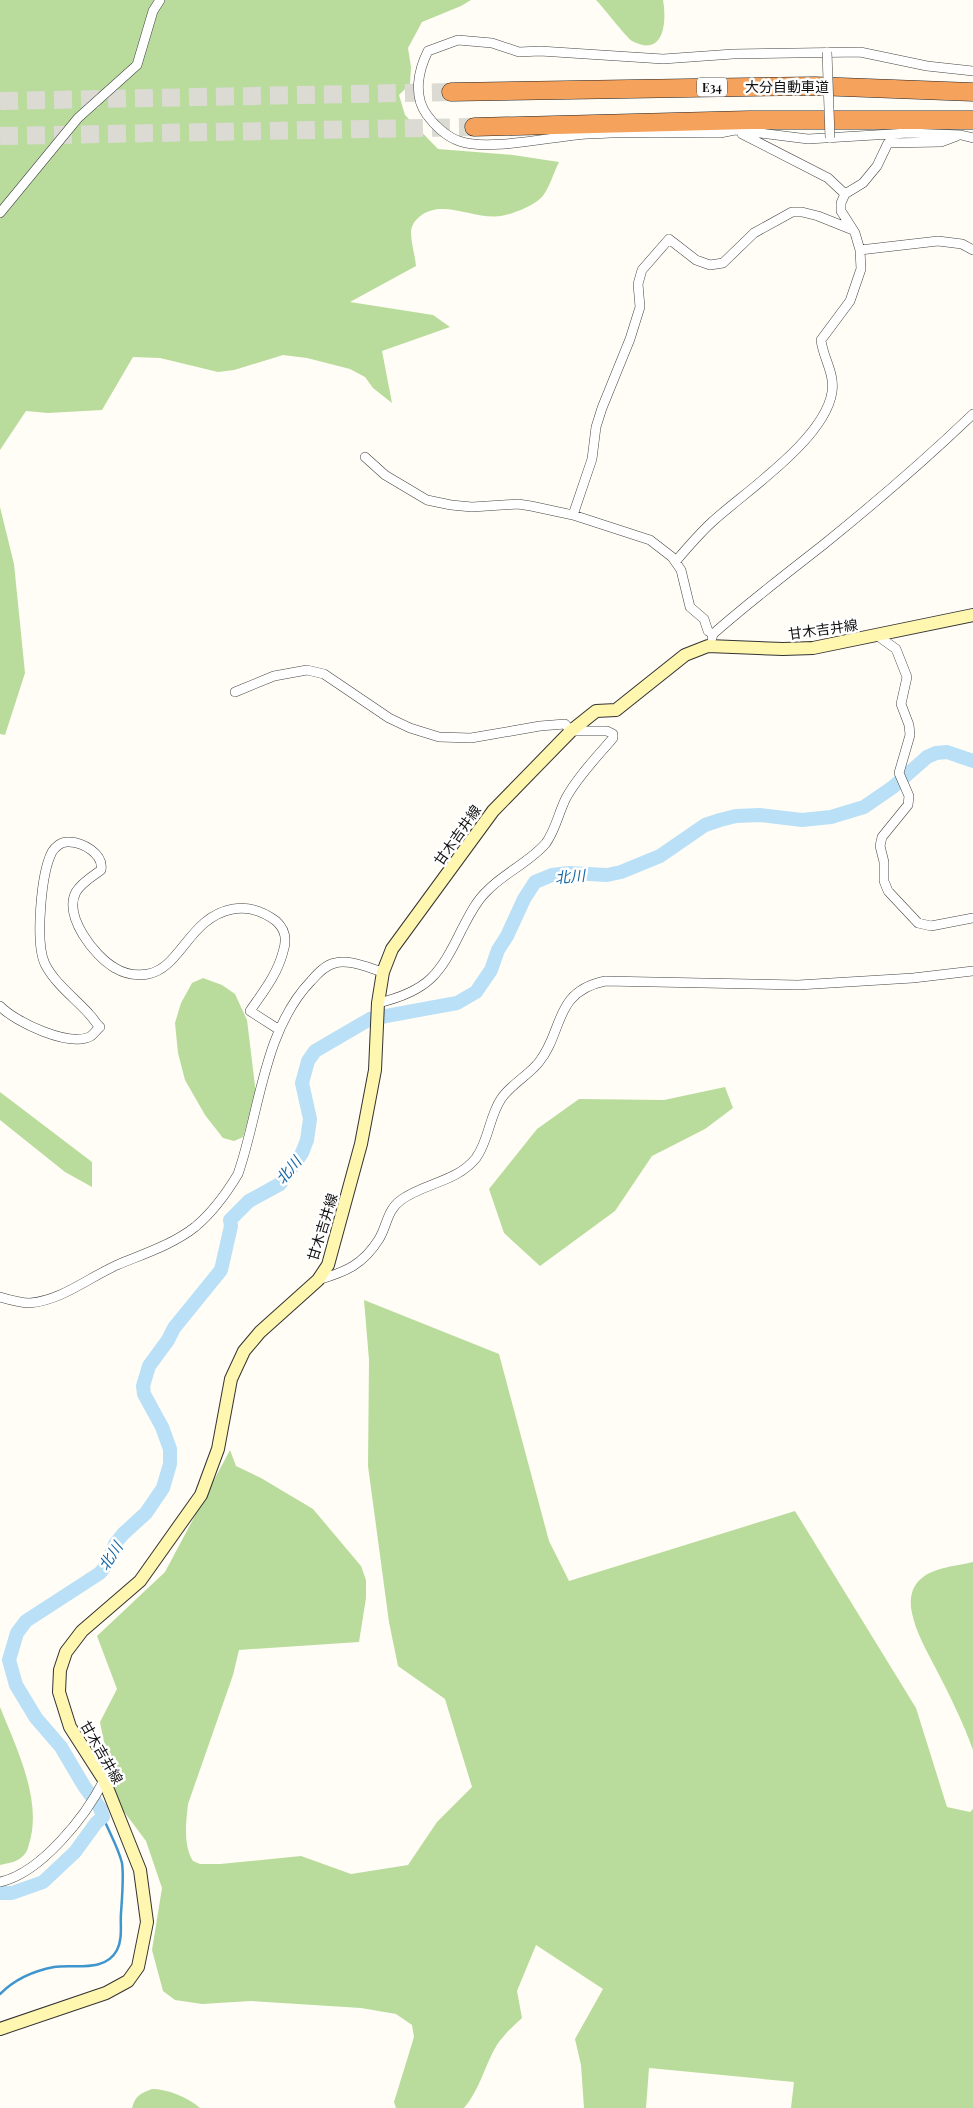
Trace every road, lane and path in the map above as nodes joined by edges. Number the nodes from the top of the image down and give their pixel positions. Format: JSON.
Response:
{"nodes":[{"id":1,"x":160,"y":0,"type":"edge"},
{"id":2,"x":827,"y":52,"type":"junction"},
{"id":3,"x":973,"y":71,"type":"edge"},
{"id":4,"x":451,"y":92,"type":"tunnel mouth"},
{"id":5,"x":973,"y":92,"type":"edge"},
{"id":6,"x":973,"y":120,"type":"edge"},
{"id":7,"x":474,"y":127,"type":"tunnel mouth"},
{"id":8,"x":735,"y":130,"type":"junction"},
{"id":9,"x":961,"y":135,"type":"junction"},
{"id":10,"x":830,"y":138,"type":"junction"},
{"id":11,"x":973,"y":138,"type":"edge"},
{"id":12,"x":845,"y":194,"type":"junction"},
{"id":13,"x":0,"y":213,"type":"edge"},
{"id":14,"x":854,"y":230,"type":"junction"},
{"id":15,"x":860,"y":250,"type":"junction"},
{"id":16,"x":973,"y":250,"type":"edge"},
{"id":17,"x":973,"y":414,"type":"edge"},
{"id":18,"x":365,"y":457,"type":"dead end"},
{"id":19,"x":573,"y":515,"type":"junction"},
{"id":20,"x":676,"y":561,"type":"junction"},
{"id":21,"x":973,"y":615,"type":"edge"},
{"id":22,"x":878,"y":636,"type":"junction"},
{"id":23,"x":711,"y":640,"type":"junction"},
{"id":24,"x":235,"y":692,"type":"dead end"},
{"id":25,"x":570,"y":731,"type":"junction"},
{"id":26,"x":973,"y":918,"type":"edge"},
{"id":27,"x":973,"y":971,"type":"edge"},
{"id":28,"x":383,"y":972,"type":"junction"},
{"id":29,"x":378,"y":1003,"type":"junction"},
{"id":30,"x":0,"y":1006,"type":"edge"},
{"id":31,"x":278,"y":1029,"type":"junction"},
{"id":32,"x":318,"y":1280,"type":"junction"},
{"id":33,"x":0,"y":1297,"type":"edge"},
{"id":34,"x":104,"y":1780,"type":"junction"},
{"id":35,"x":0,"y":1882,"type":"edge"},
{"id":36,"x":0,"y":2029,"type":"edge"}],
"edges":[{"from":1,"to":13,"type":"street"},
{"from":2,"to":3,"type":"street"},
{"from":2,"to":8,"type":"street"},
{"from":2,"to":10,"type":"street","bridge":true},
{"from":4,"to":5,"type":"highway","name":"大分自動車道","number":"E34"},
{"from":6,"to":7,"type":"highway"},
{"from":8,"to":10,"type":"street"},
{"from":8,"to":12,"type":"street"},
{"from":9,"to":10,"type":"street"},
{"from":9,"to":11,"type":"street"},
{"from":9,"to":12,"type":"street"},
{"from":12,"to":14,"type":"street"},
{"from":14,"to":15,"type":"street"},
{"from":14,"to":19,"type":"street"},
{"from":15,"to":16,"type":"street"},
{"from":15,"to":20,"type":"street"},
{"from":17,"to":23,"type":"street"},
{"from":18,"to":19,"type":"street"},
{"from":19,"to":20,"type":"street"},
{"from":20,"to":23,"type":"street"},
{"from":21,"to":22,"type":"main road","name":"甘木吉井線"},
{"from":22,"to":23,"type":"main road","name":"甘木吉井線"},
{"from":22,"to":26,"type":"street"},
{"from":23,"to":25,"type":"main road","name":"甘木吉井線"},
{"from":24,"to":25,"type":"street"},
{"from":25,"to":28,"type":"main road","name":"甘木吉井線"},
{"from":25,"to":29,"type":"street"},
{"from":27,"to":32,"type":"street"},
{"from":28,"to":29,"type":"main road","name":"甘木吉井線"},
{"from":28,"to":31,"type":"street"},
{"from":29,"to":32,"type":"main road","name":"甘木吉井線"},
{"from":30,"to":31,"type":"street"},
{"from":31,"to":33,"type":"street"},
{"from":32,"to":34,"type":"main road","name":"甘木吉井線"},
{"from":34,"to":35,"type":"street"},
{"from":34,"to":36,"type":"main road","name":"甘木吉井線"}]}
